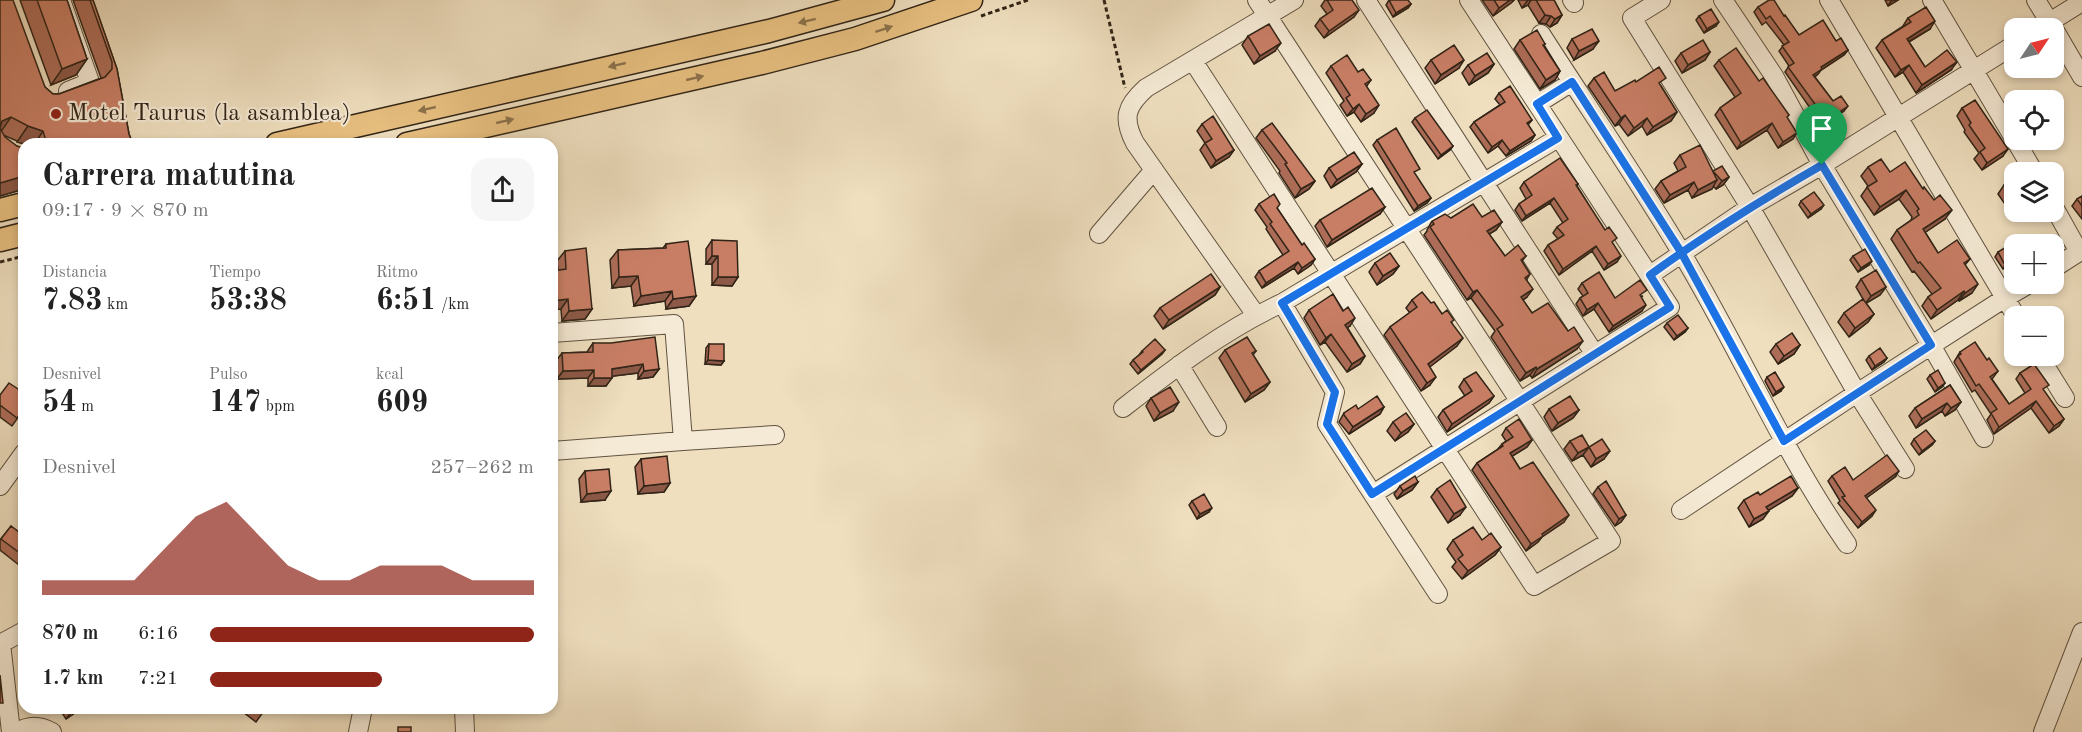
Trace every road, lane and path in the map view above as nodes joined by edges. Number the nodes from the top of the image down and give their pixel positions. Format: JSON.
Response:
{"nodes":[{"id":1,"x":61,"y":0,"type":"edge"},
{"id":2,"x":883,"y":0,"type":"edge"},
{"id":3,"x":971,"y":0,"type":"edge"},
{"id":4,"x":1104,"y":0,"type":"edge"},
{"id":5,"x":1257,"y":0,"type":"edge"},
{"id":6,"x":1294,"y":0,"type":"edge"},
{"id":7,"x":1366,"y":0,"type":"edge"},
{"id":8,"x":1469,"y":0,"type":"edge"},
{"id":9,"x":1661,"y":0,"type":"edge"},
{"id":10,"x":1723,"y":0,"type":"edge"},
{"id":11,"x":1829,"y":0,"type":"edge"},
{"id":12,"x":1932,"y":0,"type":"edge"},
{"id":13,"x":2036,"y":0,"type":"edge"},
{"id":14,"x":2082,"y":2,"type":"edge"},
{"id":15,"x":1268,"y":16,"type":"junction"},
{"id":16,"x":2045,"y":18,"type":"edge"},
{"id":17,"x":2061,"y":18,"type":"edge"},
{"id":18,"x":1540,"y":34,"type":"edge"},
{"id":19,"x":2064,"y":50,"type":"edge"},
{"id":20,"x":2004,"y":51,"type":"edge"},
{"id":21,"x":1193,"y":61,"type":"junction"},
{"id":22,"x":1974,"y":70,"type":"junction"},
{"id":23,"x":2082,"y":77,"type":"edge"},
{"id":24,"x":1572,"y":82,"type":"junction"},
{"id":25,"x":53,"y":96,"type":"edge"},
{"id":26,"x":1537,"y":104,"type":"junction"},
{"id":27,"x":1129,"y":107,"type":"junction"},
{"id":28,"x":1899,"y":117,"type":"junction"},
{"id":29,"x":303,"y":138,"type":"edge"},
{"id":30,"x":441,"y":138,"type":"edge"},
{"id":31,"x":1558,"y":138,"type":"junction"},
{"id":32,"x":2028,"y":162,"type":"edge"},
{"id":33,"x":1822,"y":165,"type":"junction"},
{"id":34,"x":1154,"y":170,"type":"junction"},
{"id":35,"x":1482,"y":183,"type":"junction"},
{"id":36,"x":18,"y":206,"type":"edge"},
{"id":37,"x":1750,"y":207,"type":"junction"},
{"id":38,"x":0,"y":210,"type":"edge"},
{"id":39,"x":2063,"y":222,"type":"edge"},
{"id":40,"x":1406,"y":229,"type":"junction"},
{"id":41,"x":1099,"y":234,"type":"dead end"},
{"id":42,"x":18,"y":236,"type":"edge"},
{"id":43,"x":0,"y":240,"type":"edge"},
{"id":44,"x":2081,"y":251,"type":"edge"},
{"id":45,"x":1681,"y":252,"type":"junction"},
{"id":46,"x":18,"y":258,"type":"edge"},
{"id":47,"x":0,"y":262,"type":"edge"},
{"id":48,"x":2064,"y":262,"type":"edge"},
{"id":49,"x":1330,"y":274,"type":"junction"},
{"id":50,"x":1650,"y":275,"type":"junction"},
{"id":51,"x":2012,"y":294,"type":"edge"},
{"id":52,"x":2005,"y":298,"type":"junction"},
{"id":53,"x":1282,"y":303,"type":"junction"},
{"id":54,"x":2010,"y":306,"type":"edge"},
{"id":55,"x":1256,"y":315,"type":"junction"},
{"id":56,"x":558,"y":333,"type":"edge"},
{"id":57,"x":1931,"y":345,"type":"junction"},
{"id":58,"x":1594,"y":353,"type":"junction"},
{"id":59,"x":1179,"y":364,"type":"junction"},
{"id":60,"x":2046,"y":366,"type":"edge"},
{"id":61,"x":1857,"y":393,"type":"junction"},
{"id":62,"x":2065,"y":398,"type":"dead end"},
{"id":63,"x":1518,"y":401,"type":"junction"},
{"id":64,"x":1122,"y":408,"type":"dead end"},
{"id":65,"x":1217,"y":427,"type":"dead end"},
{"id":66,"x":775,"y":435,"type":"dead end"},
{"id":67,"x":1984,"y":438,"type":"dead end"},
{"id":68,"x":683,"y":441,"type":"junction"},
{"id":69,"x":1784,"y":441,"type":"junction"},
{"id":70,"x":1444,"y":448,"type":"junction"},
{"id":71,"x":558,"y":451,"type":"edge"},
{"id":72,"x":18,"y":461,"type":"edge"},
{"id":73,"x":1905,"y":469,"type":"dead end"},
{"id":74,"x":0,"y":486,"type":"edge"},
{"id":75,"x":1372,"y":494,"type":"junction"},
{"id":76,"x":1681,"y":510,"type":"dead end"},
{"id":77,"x":1847,"y":544,"type":"dead end"},
{"id":78,"x":1438,"y":594,"type":"dead end"},
{"id":79,"x":2082,"y":632,"type":"edge"},
{"id":80,"x":18,"y":634,"type":"edge"},
{"id":81,"x":0,"y":643,"type":"edge"},
{"id":82,"x":362,"y":714,"type":"edge"},
{"id":83,"x":464,"y":714,"type":"edge"},
{"id":84,"x":10,"y":732,"type":"edge"},
{"id":85,"x":17,"y":732,"type":"edge"},
{"id":86,"x":52,"y":732,"type":"edge"},
{"id":87,"x":358,"y":732,"type":"edge"},
{"id":88,"x":465,"y":732,"type":"edge"},
{"id":89,"x":2043,"y":732,"type":"edge"}],
"edges":[{"from":1,"to":25,"type":"street"},
{"from":2,"to":29,"type":"main road","one_way":true},
{"from":30,"to":3,"type":"main road","one_way":true},
{"from":4,"to":27,"type":"path"},
{"from":5,"to":15,"type":"street"},
{"from":6,"to":15,"type":"street"},
{"from":7,"to":35,"type":"street"},
{"from":8,"to":26,"type":"street"},
{"from":9,"to":37,"type":"street"},
{"from":10,"to":33,"type":"street"},
{"from":11,"to":28,"type":"street"},
{"from":12,"to":22,"type":"street"},
{"from":13,"to":16,"type":"street"},
{"from":14,"to":17,"type":"street"},
{"from":15,"to":21,"type":"street"},
{"from":15,"to":40,"type":"street"},
{"from":18,"to":24,"type":"street"},
{"from":19,"to":23,"type":"street"},
{"from":20,"to":22,"type":"street"},
{"from":21,"to":27,"type":"street"},
{"from":21,"to":49,"type":"street"},
{"from":22,"to":28,"type":"street"},
{"from":22,"to":32,"type":"street"},
{"from":24,"to":26,"type":"street"},
{"from":24,"to":45,"type":"street"},
{"from":26,"to":31,"type":"street"},
{"from":27,"to":34,"type":"street"},
{"from":28,"to":33,"type":"street"},
{"from":28,"to":52,"type":"street"},
{"from":31,"to":35,"type":"street"},
{"from":31,"to":50,"type":"street"},
{"from":33,"to":37,"type":"street"},
{"from":33,"to":57,"type":"street"},
{"from":34,"to":41,"type":"street"},
{"from":34,"to":55,"type":"street"},
{"from":35,"to":40,"type":"street"},
{"from":35,"to":58,"type":"street"},
{"from":36,"to":38,"type":"main road"},
{"from":37,"to":45,"type":"street"},
{"from":37,"to":61,"type":"street"},
{"from":39,"to":44,"type":"street"},
{"from":40,"to":49,"type":"street"},
{"from":40,"to":63,"type":"street"},
{"from":42,"to":43,"type":"main road"},
{"from":44,"to":48,"type":"street"},
{"from":45,"to":50,"type":"street"},
{"from":45,"to":69,"type":"street"},
{"from":46,"to":47,"type":"path"},
{"from":49,"to":53,"type":"street"},
{"from":49,"to":70,"type":"street"},
{"from":50,"to":58,"type":"street"},
{"from":51,"to":52,"type":"street"},
{"from":52,"to":54,"type":"street"},
{"from":52,"to":57,"type":"street"},
{"from":53,"to":55,"type":"street"},
{"from":53,"to":75,"type":"street"},
{"from":55,"to":59,"type":"street"},
{"from":56,"to":68,"type":"street"},
{"from":57,"to":61,"type":"street"},
{"from":57,"to":67,"type":"street"},
{"from":58,"to":63,"type":"street"},
{"from":59,"to":64,"type":"street"},
{"from":59,"to":65,"type":"street"},
{"from":60,"to":62,"type":"street"},
{"from":61,"to":69,"type":"street"},
{"from":61,"to":73,"type":"street"},
{"from":63,"to":70,"type":"street"},
{"from":63,"to":70,"type":"street"},
{"from":66,"to":68,"type":"street"},
{"from":68,"to":71,"type":"street"},
{"from":69,"to":76,"type":"street"},
{"from":69,"to":77,"type":"street"},
{"from":70,"to":75,"type":"street"},
{"from":72,"to":74,"type":"street"},
{"from":75,"to":78,"type":"street"},
{"from":79,"to":89,"type":"street"},
{"from":80,"to":81,"type":"street"},
{"from":81,"to":84,"type":"street"},
{"from":82,"to":87,"type":"street"},
{"from":83,"to":88,"type":"street"},
{"from":85,"to":86,"type":"street"}]}
